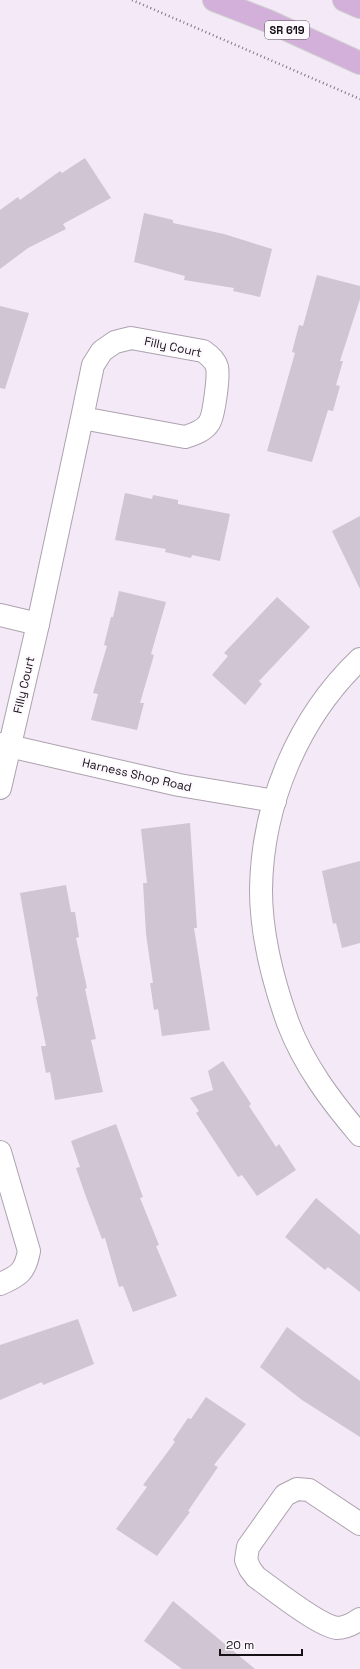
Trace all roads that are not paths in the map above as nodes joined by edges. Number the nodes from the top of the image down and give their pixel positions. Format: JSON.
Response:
{"nodes":[{"id":1,"x":214,"y":0,"type":"edge"},
{"id":2,"x":344,"y":0,"type":"edge"},
{"id":3,"x":360,"y":7,"type":"edge"},
{"id":4,"x":360,"y":63,"type":"edge"},
{"id":5,"x":82,"y":418,"type":"junction"},
{"id":6,"x":0,"y":615,"type":"edge"},
{"id":7,"x":38,"y":624,"type":"junction"},
{"id":8,"x":360,"y":659,"type":"edge"},
{"id":9,"x":5,"y":745,"type":"edge"},
{"id":10,"x":0,"y":788,"type":"edge"},
{"id":11,"x":275,"y":802,"type":"junction"},
{"id":12,"x":360,"y":1135,"type":"edge"},
{"id":13,"x":0,"y":1152,"type":"edge"},
{"id":14,"x":0,"y":1284,"type":"edge"},
{"id":15,"x":360,"y":1524,"type":"edge"},
{"id":16,"x":360,"y":1619,"type":"edge"}],
"edges":[{"from":1,"to":4,"type":"main road","number":"SR 619"},
{"from":2,"to":3,"type":"main road"},
{"from":5,"to":5,"type":"street","name":"Filly Court"},
{"from":5,"to":7,"type":"street","name":"Filly Court"},
{"from":6,"to":7,"type":"street"},
{"from":7,"to":9,"type":"street","name":"Filly Court"},
{"from":8,"to":11,"type":"street"},
{"from":9,"to":10,"type":"street","name":"Filly Court"},
{"from":9,"to":11,"type":"street","name":"Harness Shop Road"},
{"from":11,"to":12,"type":"street"},
{"from":13,"to":14,"type":"street"},
{"from":15,"to":16,"type":"street"}]}
